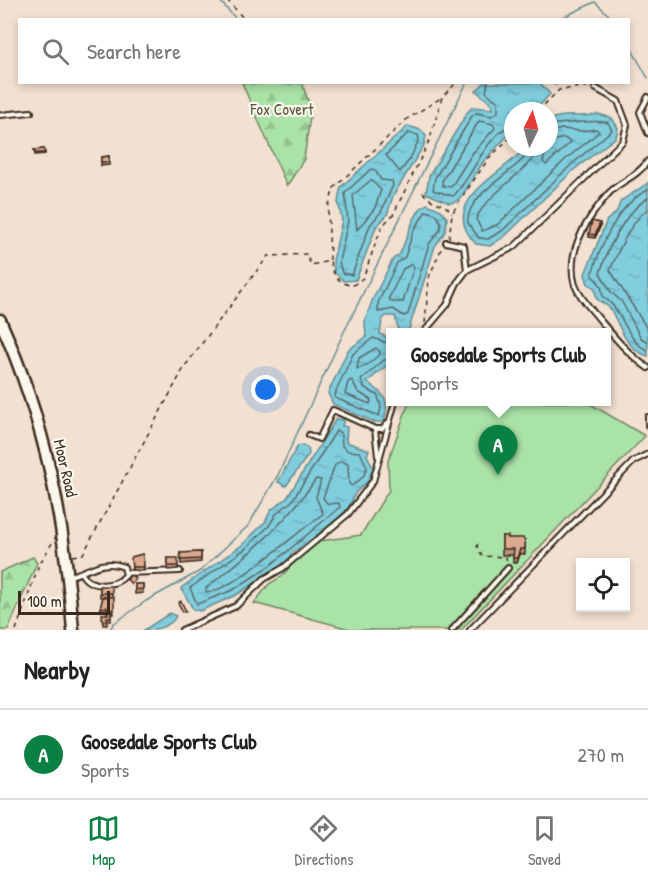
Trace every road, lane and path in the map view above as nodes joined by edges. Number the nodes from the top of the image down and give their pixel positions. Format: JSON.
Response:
{"nodes":[{"id":1,"x":227,"y":0,"type":"edge"},
{"id":2,"x":243,"y":18,"type":"edge"},
{"id":3,"x":455,"y":84,"type":"edge"},
{"id":4,"x":554,"y":84,"type":"edge"},
{"id":5,"x":595,"y":88,"type":"joint"},
{"id":6,"x":559,"y":90,"type":"junction"},
{"id":7,"x":442,"y":97,"type":"junction"},
{"id":8,"x":648,"y":97,"type":"edge"},
{"id":9,"x":547,"y":102,"type":"edge"},
{"id":10,"x":31,"y":112,"type":"dead end"},
{"id":11,"x":0,"y":115,"type":"edge"},
{"id":12,"x":648,"y":133,"type":"edge"},
{"id":13,"x":504,"y":144,"type":"edge"},
{"id":14,"x":648,"y":161,"type":"edge"},
{"id":15,"x":423,"y":192,"type":"dead end"},
{"id":16,"x":452,"y":214,"type":"junction"},
{"id":17,"x":446,"y":242,"type":"junction"},
{"id":18,"x":330,"y":261,"type":"junction"},
{"id":19,"x":467,"y":270,"type":"junction"},
{"id":20,"x":0,"y":320,"type":"edge"},
{"id":21,"x":424,"y":328,"type":"edge"},
{"id":22,"x":428,"y":328,"type":"edge"},
{"id":23,"x":607,"y":328,"type":"edge"},
{"id":24,"x":611,"y":333,"type":"edge"},
{"id":25,"x":648,"y":368,"type":"edge"},
{"id":26,"x":394,"y":406,"type":"edge"},
{"id":27,"x":648,"y":417,"type":"edge"},
{"id":28,"x":389,"y":422,"type":"junction"},
{"id":29,"x":648,"y":425,"type":"edge"},
{"id":30,"x":375,"y":429,"type":"junction"},
{"id":31,"x":309,"y":435,"type":"dead end"},
{"id":32,"x":648,"y":453,"type":"edge"},
{"id":33,"x":379,"y":458,"type":"junction"},
{"id":34,"x":64,"y":535,"type":"junction"},
{"id":35,"x":478,"y":543,"type":"dead end"},
{"id":36,"x":67,"y":557,"type":"junction"},
{"id":37,"x":508,"y":568,"type":"joint"},
{"id":38,"x":180,"y":572,"type":"dead end"},
{"id":39,"x":126,"y":573,"type":"junction"},
{"id":40,"x":82,"y":574,"type":"junction"},
{"id":41,"x":69,"y":576,"type":"junction"},
{"id":42,"x":16,"y":630,"type":"edge"},
{"id":43,"x":74,"y":630,"type":"edge"},
{"id":44,"x":183,"y":630,"type":"edge"},
{"id":45,"x":452,"y":630,"type":"edge"},
{"id":46,"x":470,"y":630,"type":"edge"}],
"edges":[{"from":1,"to":2,"type":"path"},
{"from":3,"to":7,"type":"path"},
{"from":4,"to":6,"type":"path"},
{"from":5,"to":6,"type":"path"},
{"from":5,"to":19,"type":"lane"},
{"from":6,"to":9,"type":"path"},
{"from":7,"to":18,"type":"path"},
{"from":7,"to":18,"type":"path"},
{"from":8,"to":12,"type":"lane"},
{"from":10,"to":11,"type":"lane"},
{"from":13,"to":16,"type":"path"},
{"from":14,"to":23,"type":"lane"},
{"from":15,"to":16,"type":"path"},
{"from":16,"to":17,"type":"path"},
{"from":17,"to":19,"type":"lane"},
{"from":17,"to":21,"type":"path"},
{"from":18,"to":36,"type":"path"},
{"from":19,"to":22,"type":"lane"},
{"from":20,"to":34,"type":"main road","name":"Moor Road"},
{"from":24,"to":25,"type":"lane"},
{"from":26,"to":28,"type":"lane"},
{"from":27,"to":29,"type":"lane"},
{"from":28,"to":30,"type":"lane"},
{"from":28,"to":33,"type":"lane"},
{"from":30,"to":31,"type":"lane"},
{"from":30,"to":33,"type":"lane"},
{"from":32,"to":46,"type":"lane"},
{"from":33,"to":44,"type":"lane"},
{"from":34,"to":36,"type":"main road","name":"Moor Road"},
{"from":34,"to":42,"type":"path"},
{"from":35,"to":37,"type":"path"},
{"from":36,"to":41,"type":"main road","name":"Moor Road"},
{"from":37,"to":45,"type":"lane"},
{"from":38,"to":39,"type":"lane"},
{"from":39,"to":40,"type":"lane"},
{"from":39,"to":40,"type":"lane"},
{"from":40,"to":41,"type":"lane"},
{"from":41,"to":43,"type":"main road","name":"Moor Road"}]}
